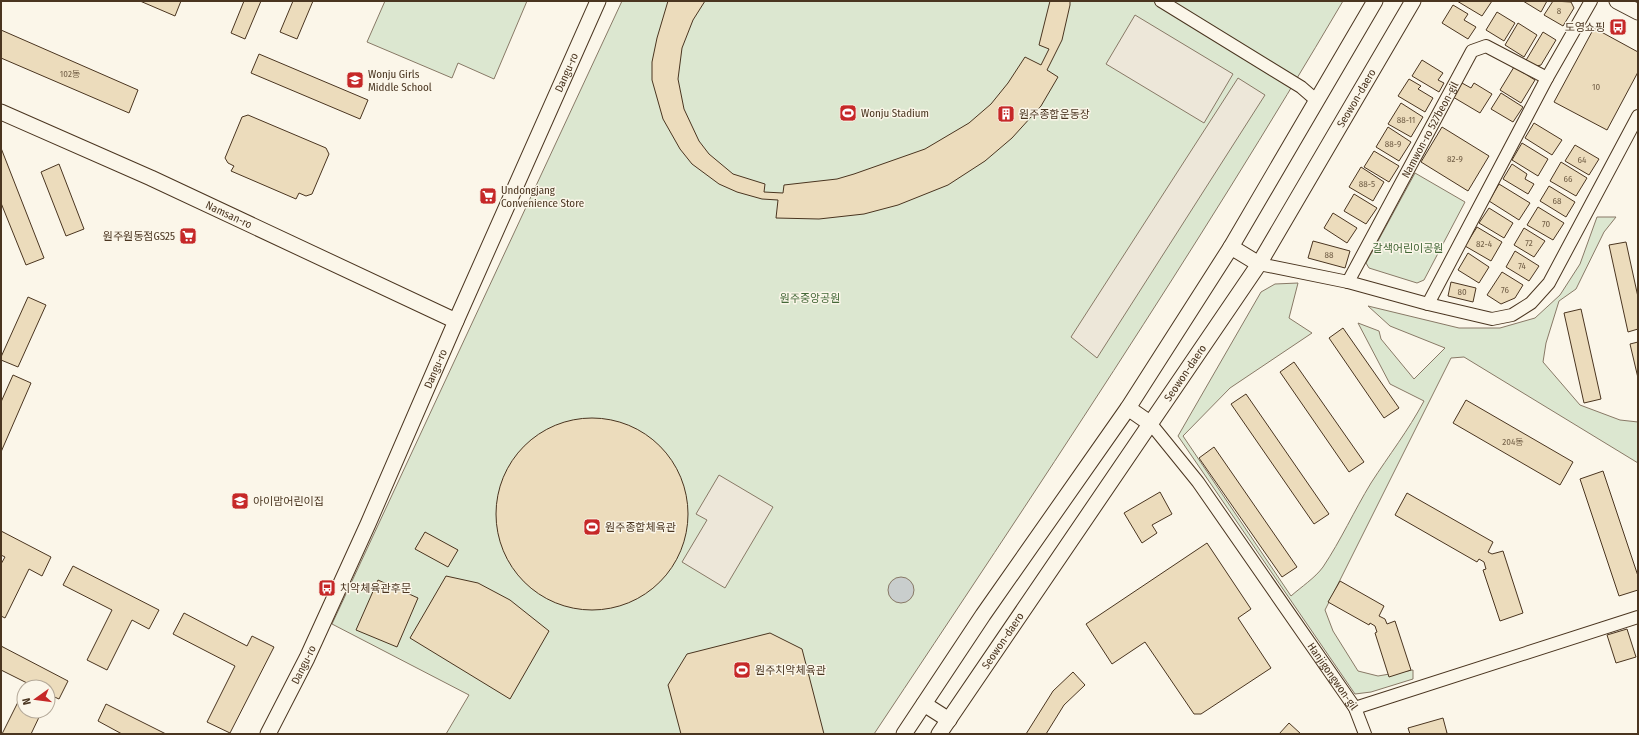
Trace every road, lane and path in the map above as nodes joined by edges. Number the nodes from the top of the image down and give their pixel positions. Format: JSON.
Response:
{"nodes":[{"id":1,"x":598,"y":1,"type":"edge"},
{"id":2,"x":1161,"y":1,"type":"edge"},
{"id":3,"x":1375,"y":1,"type":"edge"},
{"id":4,"x":1413,"y":1,"type":"edge"},
{"id":5,"x":1591,"y":1,"type":"edge"},
{"id":6,"x":1617,"y":1,"type":"edge"},
{"id":7,"x":1638,"y":12,"type":"edge"},
{"id":8,"x":1547,"y":78,"type":"junction"},
{"id":9,"x":1316,"y":100,"type":"junction"},
{"id":10,"x":1,"y":112,"type":"edge"},
{"id":11,"x":1638,"y":116,"type":"edge"},
{"id":12,"x":1232,"y":247,"type":"junction"},
{"id":13,"x":1259,"y":264,"type":"junction"},
{"id":14,"x":1348,"y":282,"type":"junction"},
{"id":15,"x":1428,"y":304,"type":"junction"},
{"id":16,"x":456,"y":321,"type":"junction"},
{"id":17,"x":1128,"y":408,"type":"junction"},
{"id":18,"x":1151,"y":424,"type":"junction"},
{"id":19,"x":1638,"y":618,"type":"edge"},
{"id":20,"x":924,"y":704,"type":"junction"},
{"id":21,"x":1355,"y":708,"type":"junction"},
{"id":22,"x":949,"y":720,"type":"junction"},
{"id":23,"x":268,"y":734,"type":"edge"},
{"id":24,"x":904,"y":734,"type":"edge"},
{"id":25,"x":939,"y":734,"type":"edge"},
{"id":26,"x":1365,"y":734,"type":"edge"}],
"edges":[{"from":1,"to":16,"type":"street","name":"Dangu-ro"},
{"from":2,"to":9,"type":"street"},
{"from":3,"to":9,"type":"street"},
{"from":4,"to":13,"type":"street","name":"Seowon-daero"},
{"from":5,"to":8,"type":"street"},
{"from":6,"to":7,"type":"street"},
{"from":8,"to":14,"type":"street","name":"Namwon-ro 527beon-gil"},
{"from":8,"to":15,"type":"street"},
{"from":9,"to":12,"type":"street"},
{"from":10,"to":16,"type":"street","name":"Namsan-ro"},
{"from":11,"to":15,"type":"street"},
{"from":12,"to":13,"type":"street"},
{"from":12,"to":17,"type":"street"},
{"from":13,"to":14,"type":"street"},
{"from":13,"to":18,"type":"street","name":"Seowon-daero"},
{"from":14,"to":15,"type":"street"},
{"from":16,"to":23,"type":"street","name":"Dangu-ro"},
{"from":17,"to":18,"type":"street"},
{"from":17,"to":20,"type":"street"},
{"from":18,"to":21,"type":"street","name":"Hanjigongwon-gil"},
{"from":18,"to":22,"type":"street","name":"Seowon-daero"},
{"from":19,"to":21,"type":"street","name":"Hanjigongwon-gil"},
{"from":20,"to":22,"type":"street"},
{"from":20,"to":24,"type":"street"},
{"from":21,"to":26,"type":"street"},
{"from":22,"to":25,"type":"street","name":"Seowon-daero"}]}
